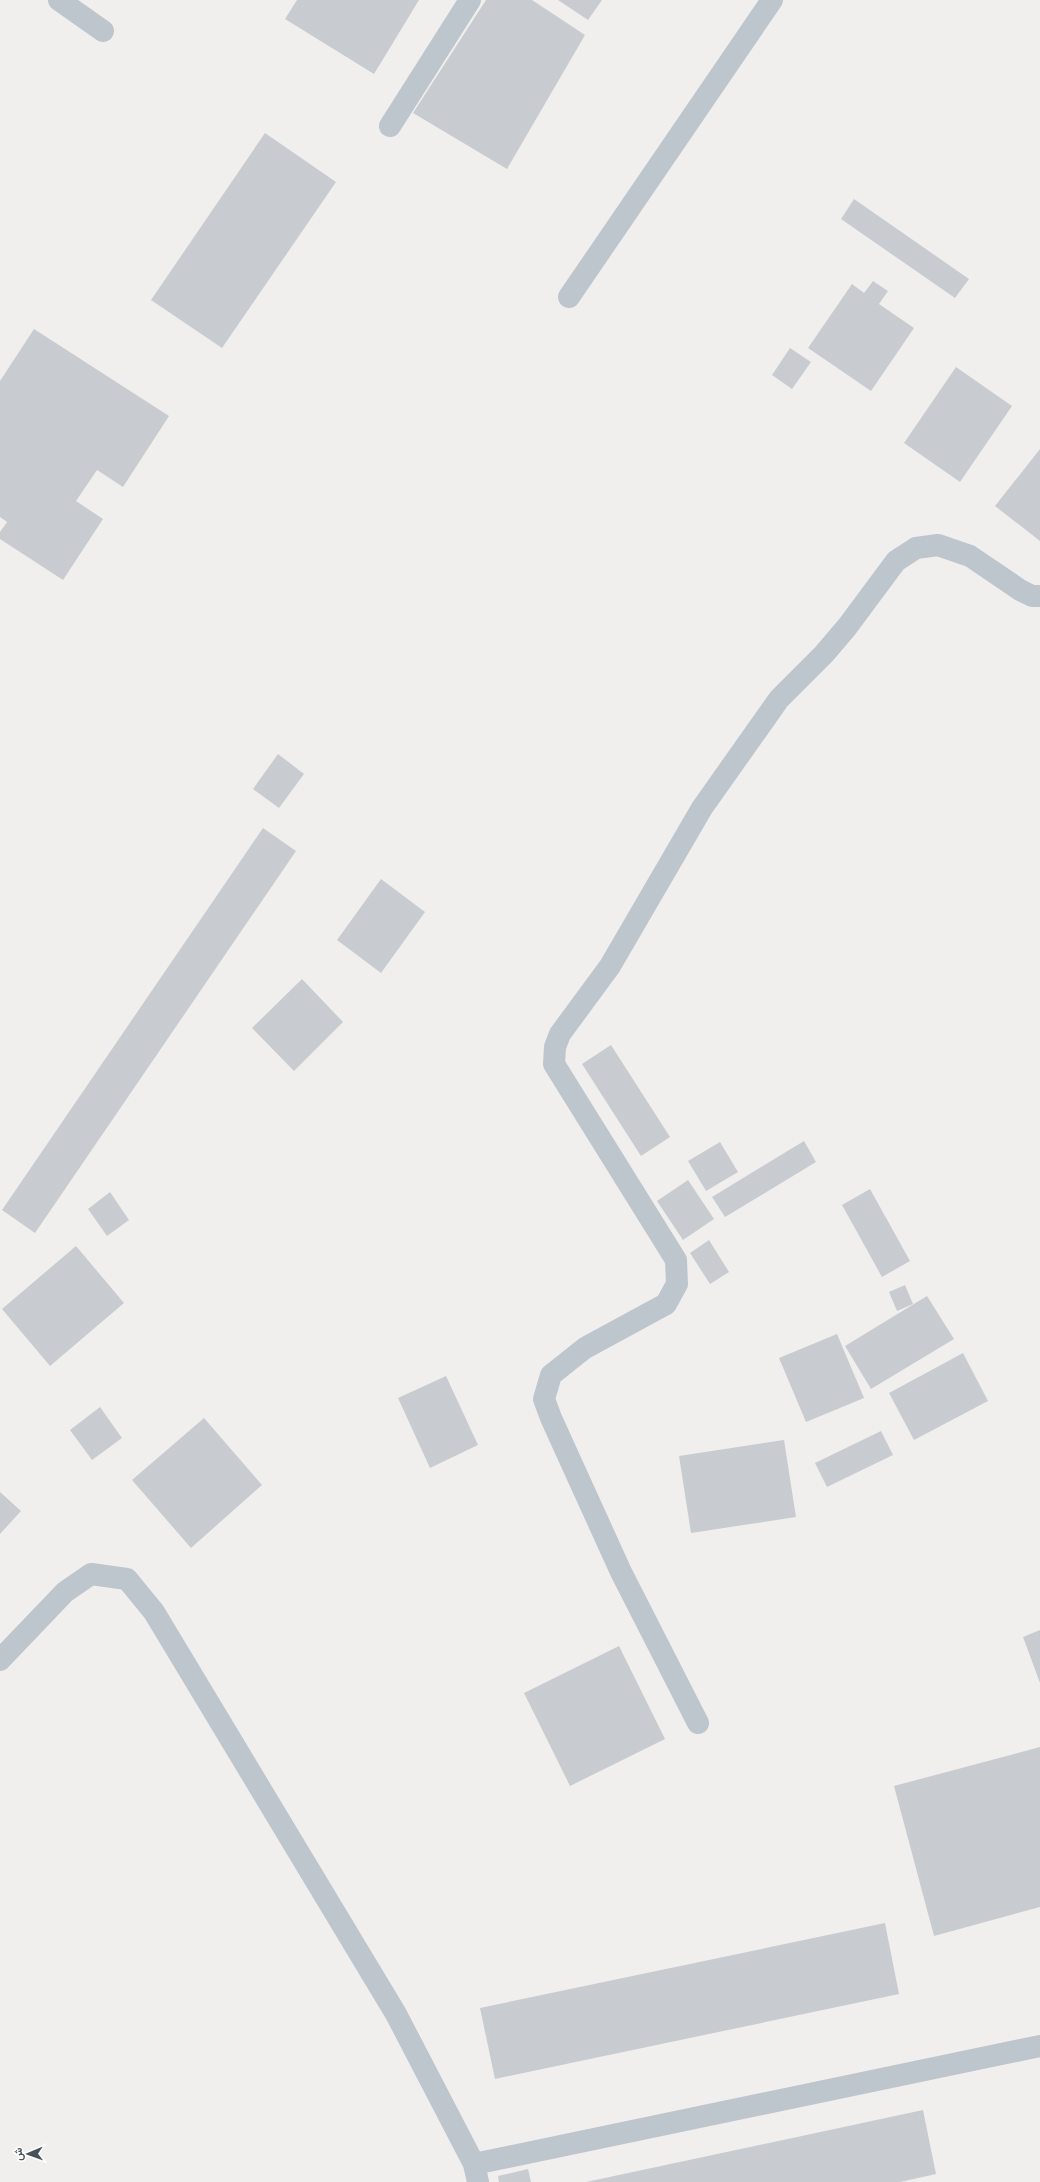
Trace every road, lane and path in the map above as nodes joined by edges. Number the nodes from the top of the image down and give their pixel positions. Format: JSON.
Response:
{"nodes":[{"id":1,"x":59,"y":0,"type":"edge"},
{"id":2,"x":470,"y":0,"type":"edge"},
{"id":3,"x":772,"y":0,"type":"edge"},
{"id":4,"x":103,"y":31,"type":"dead end"},
{"id":5,"x":390,"y":126,"type":"dead end"},
{"id":6,"x":569,"y":297,"type":"dead end"},
{"id":7,"x":1040,"y":596,"type":"edge"},
{"id":8,"x":0,"y":1660,"type":"edge"},
{"id":9,"x":698,"y":1723,"type":"dead end"},
{"id":10,"x":1040,"y":2046,"type":"edge"},
{"id":11,"x":476,"y":2173,"type":"edge"}],
"edges":[{"from":1,"to":4,"type":"street"},
{"from":2,"to":5,"type":"street"},
{"from":3,"to":6,"type":"street"},
{"from":7,"to":9,"type":"street"},
{"from":8,"to":11,"type":"street"},
{"from":10,"to":11,"type":"street"}]}
